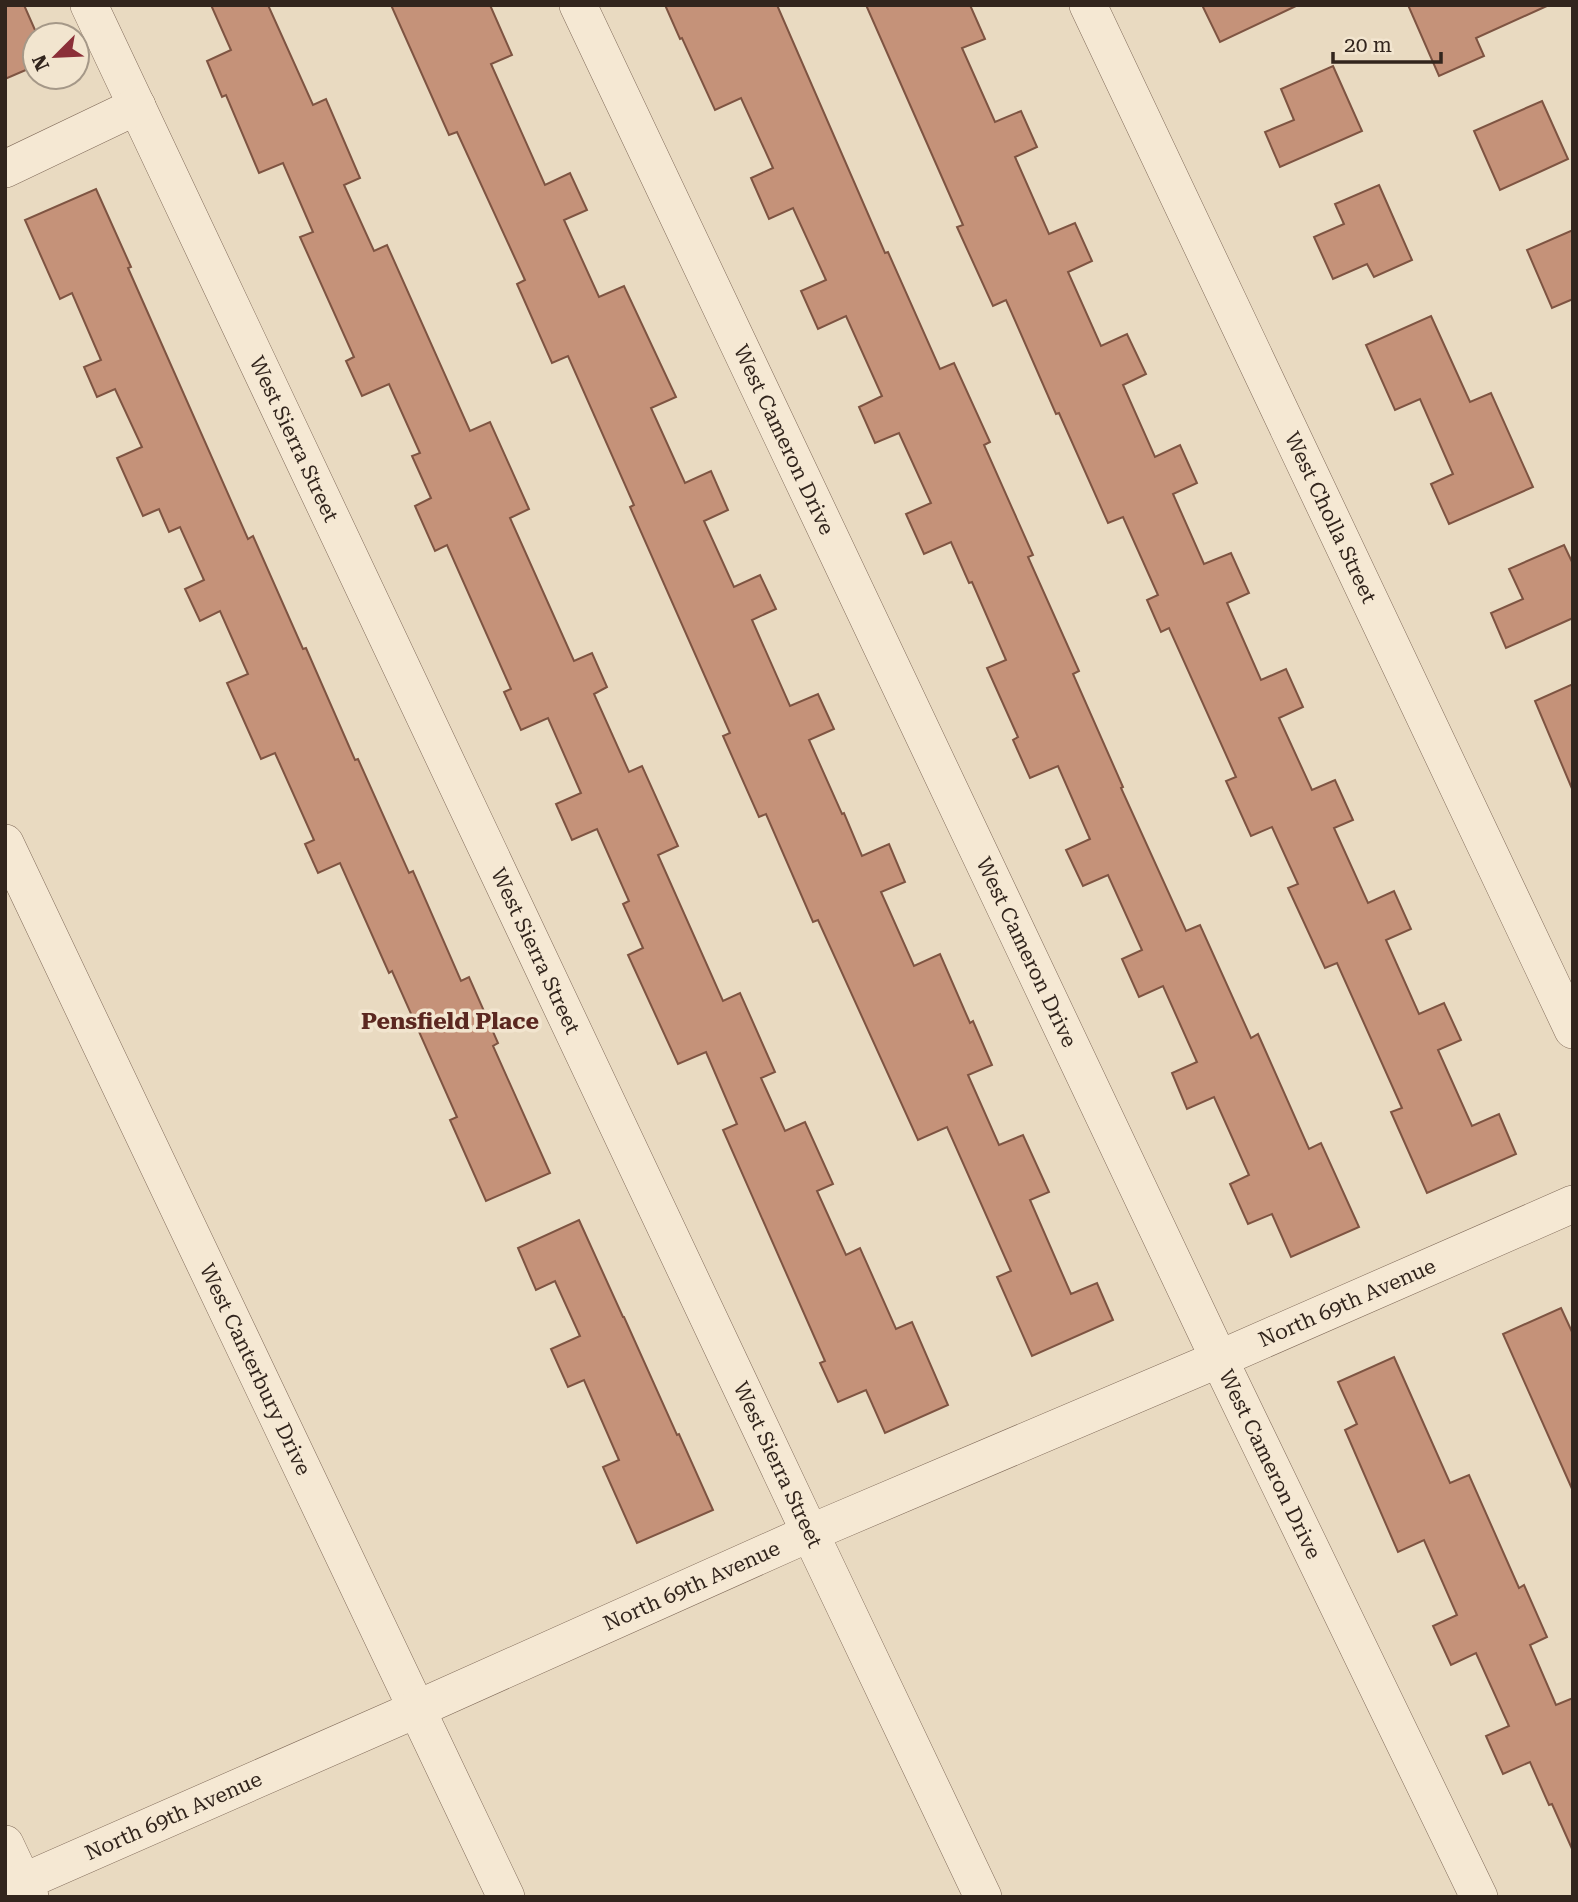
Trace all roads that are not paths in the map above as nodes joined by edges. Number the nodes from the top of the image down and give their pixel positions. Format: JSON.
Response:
{"nodes":[{"id":1,"x":89,"y":5,"type":"edge"},
{"id":2,"x":578,"y":5,"type":"edge"},
{"id":3,"x":1088,"y":5,"type":"edge"},
{"id":4,"x":137,"y":106,"type":"junction"},
{"id":5,"x":5,"y":169,"type":"edge"},
{"id":6,"x":5,"y":843,"type":"edge"},
{"id":7,"x":1573,"y":1030,"type":"edge"},
{"id":8,"x":1573,"y":1204,"type":"edge"},
{"id":9,"x":1219,"y":1359,"type":"junction"},
{"id":10,"x":810,"y":1533,"type":"junction"},
{"id":11,"x":417,"y":1709,"type":"junction"},
{"id":12,"x":5,"y":1844,"type":"edge"},
{"id":13,"x":20,"y":1890,"type":"edge"},
{"id":14,"x":506,"y":1897,"type":"edge"},
{"id":15,"x":983,"y":1897,"type":"edge"},
{"id":16,"x":1479,"y":1897,"type":"edge"}],
"edges":[{"from":1,"to":4,"type":"street","name":"West Sierra Street"},
{"from":2,"to":9,"type":"street","name":"West Cameron Drive"},
{"from":3,"to":7,"type":"street","name":"West Cholla Street"},
{"from":4,"to":5,"type":"street"},
{"from":4,"to":10,"type":"street","name":"West Sierra Street"},
{"from":6,"to":11,"type":"street","name":"West Canterbury Drive"},
{"from":8,"to":9,"type":"street","name":"North 69th Avenue"},
{"from":9,"to":10,"type":"street","name":"North 69th Avenue"},
{"from":9,"to":16,"type":"street","name":"West Cameron Drive"},
{"from":10,"to":11,"type":"street","name":"North 69th Avenue"},
{"from":10,"to":15,"type":"street","name":"West Sierra Street"},
{"from":11,"to":13,"type":"street","name":"North 69th Avenue"},
{"from":11,"to":14,"type":"street","name":"West Canterbury Drive"},
{"from":12,"to":13,"type":"street"}]}
